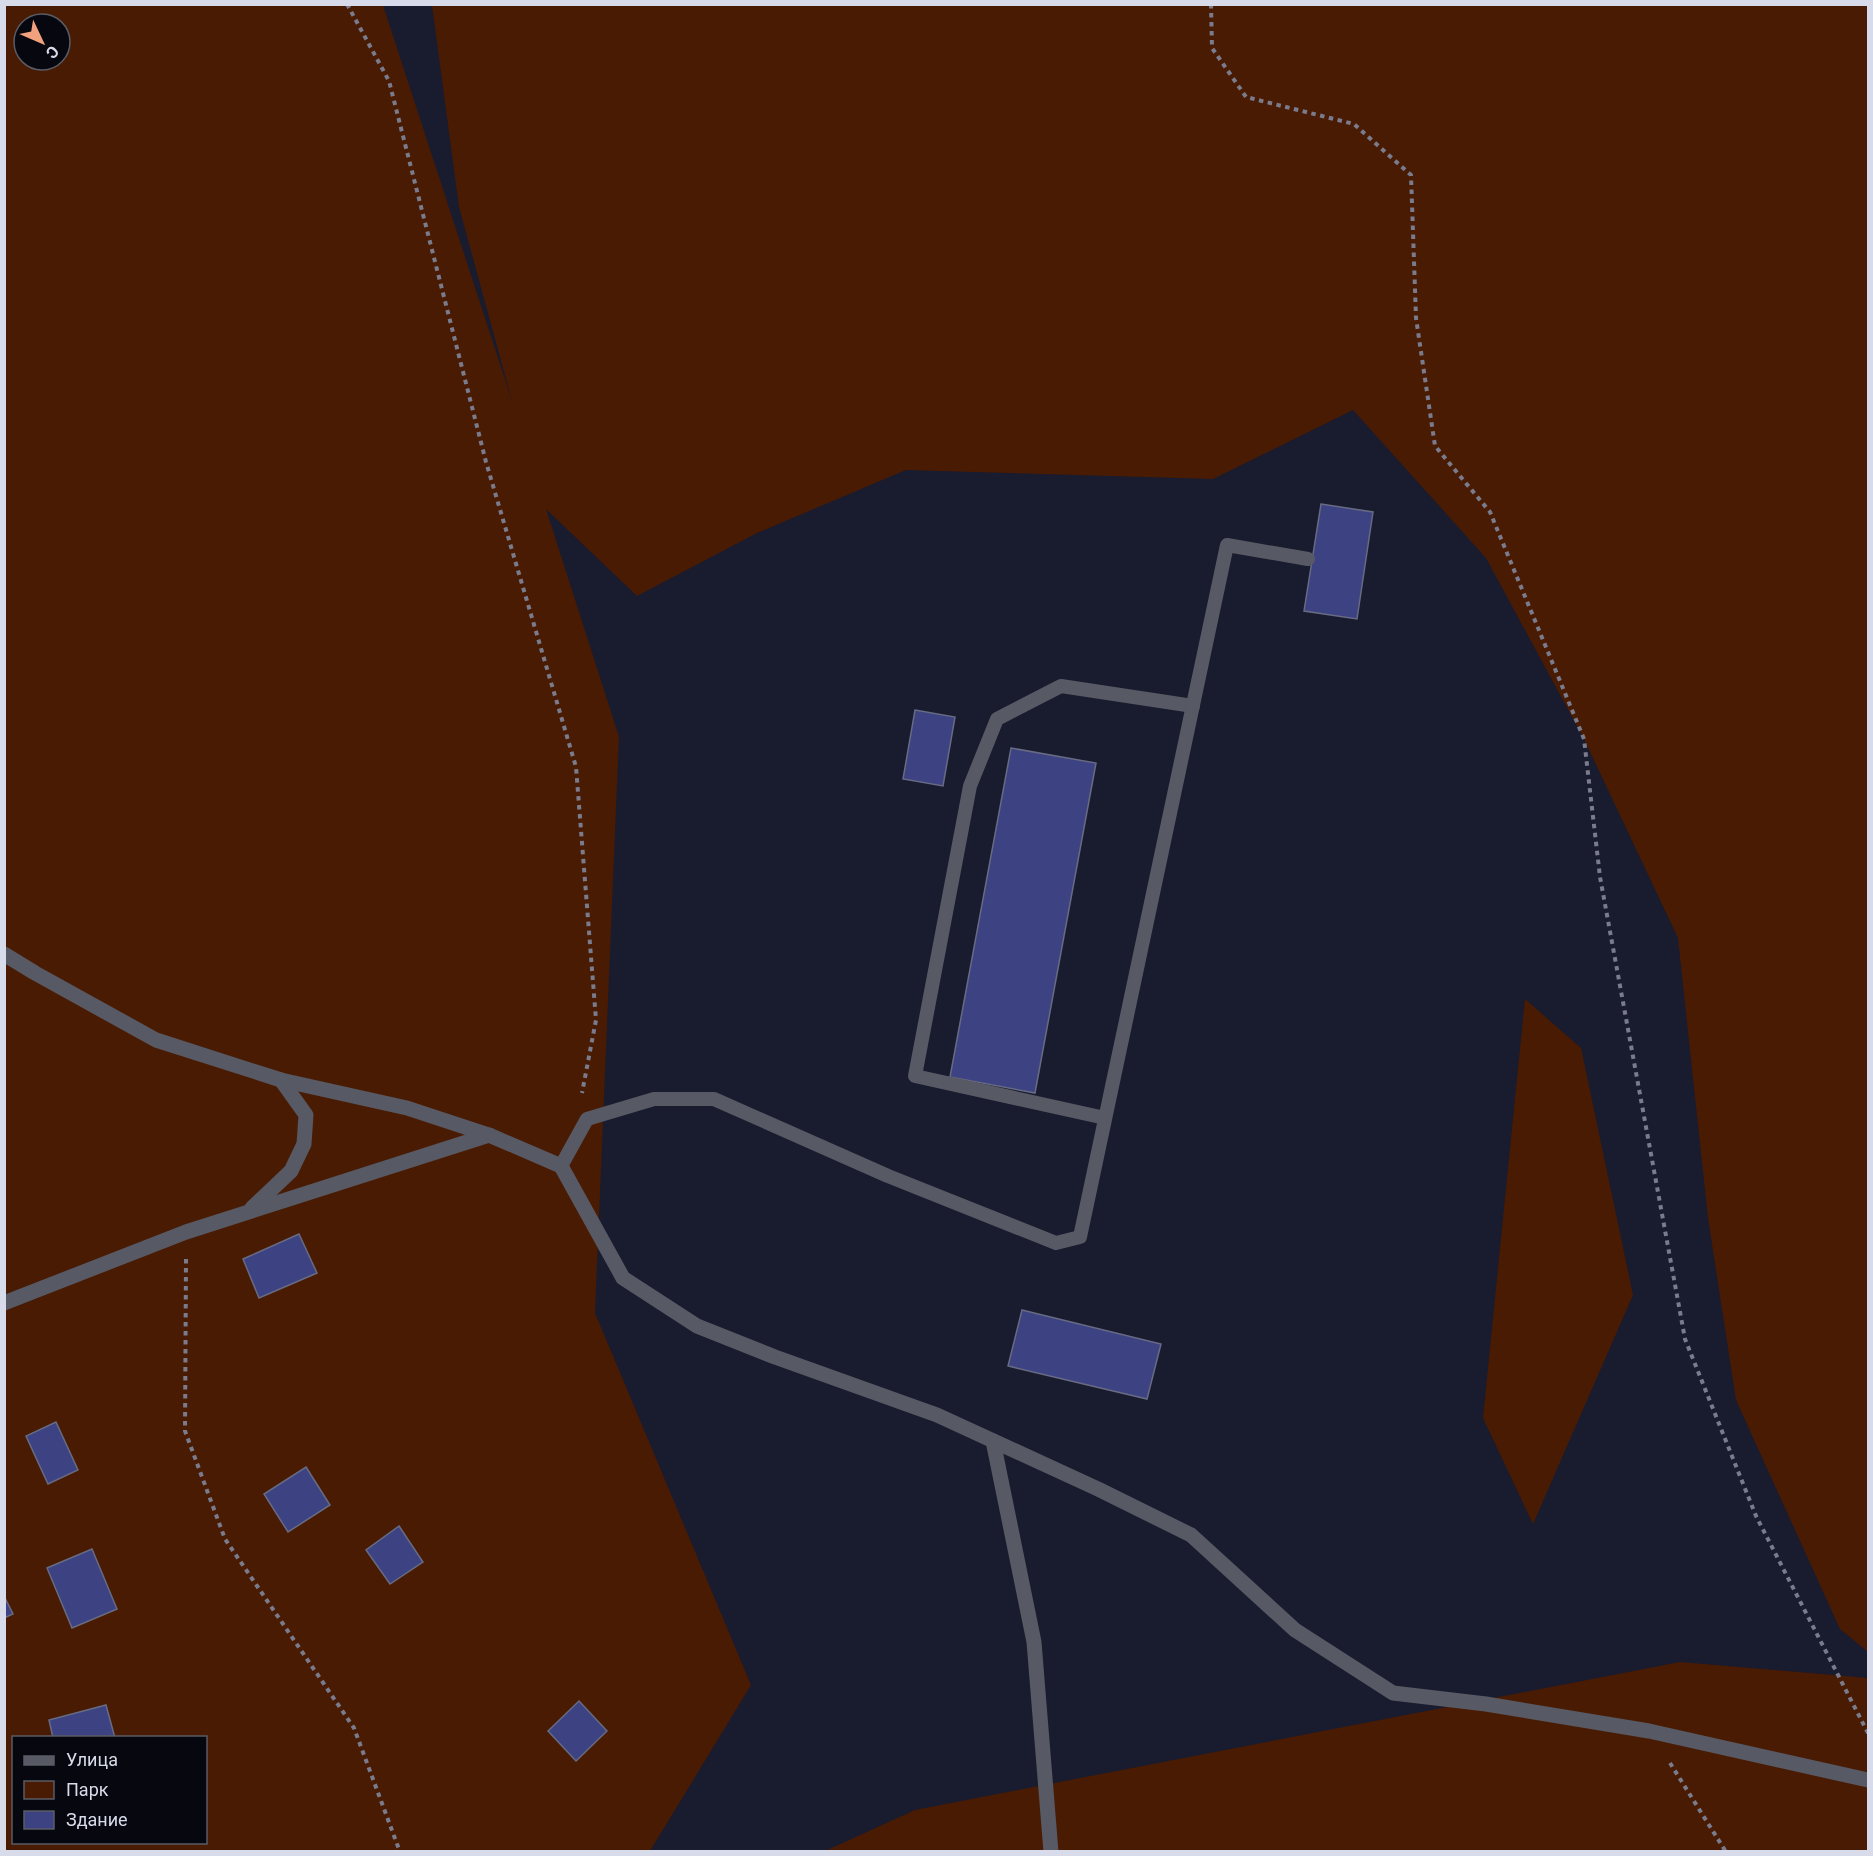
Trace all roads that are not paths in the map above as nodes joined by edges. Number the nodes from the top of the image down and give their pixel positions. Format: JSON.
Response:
{"nodes":[{"id":1,"x":1308,"y":559,"type":"dead end"},
{"id":2,"x":1193,"y":706,"type":"junction"},
{"id":3,"x":4,"y":954,"type":"edge"},
{"id":4,"x":281,"y":1080,"type":"junction"},
{"id":5,"x":1106,"y":1118,"type":"junction"},
{"id":6,"x":489,"y":1135,"type":"junction"},
{"id":7,"x":561,"y":1166,"type":"junction"},
{"id":8,"x":248,"y":1212,"type":"junction"},
{"id":9,"x":4,"y":1303,"type":"edge"},
{"id":10,"x":993,"y":1441,"type":"junction"},
{"id":11,"x":1869,"y":1780,"type":"edge"},
{"id":12,"x":1052,"y":1851,"type":"edge"}],
"edges":[{"from":1,"to":2,"type":"lane"},
{"from":2,"to":5,"type":"lane"},
{"from":2,"to":5,"type":"lane"},
{"from":3,"to":4,"type":"street"},
{"from":4,"to":6,"type":"street"},
{"from":4,"to":8,"type":"street"},
{"from":5,"to":7,"type":"lane"},
{"from":6,"to":7,"type":"street"},
{"from":6,"to":8,"type":"street"},
{"from":7,"to":10,"type":"street"},
{"from":8,"to":9,"type":"street"},
{"from":10,"to":11,"type":"street"},
{"from":10,"to":12,"type":"street"}]}
